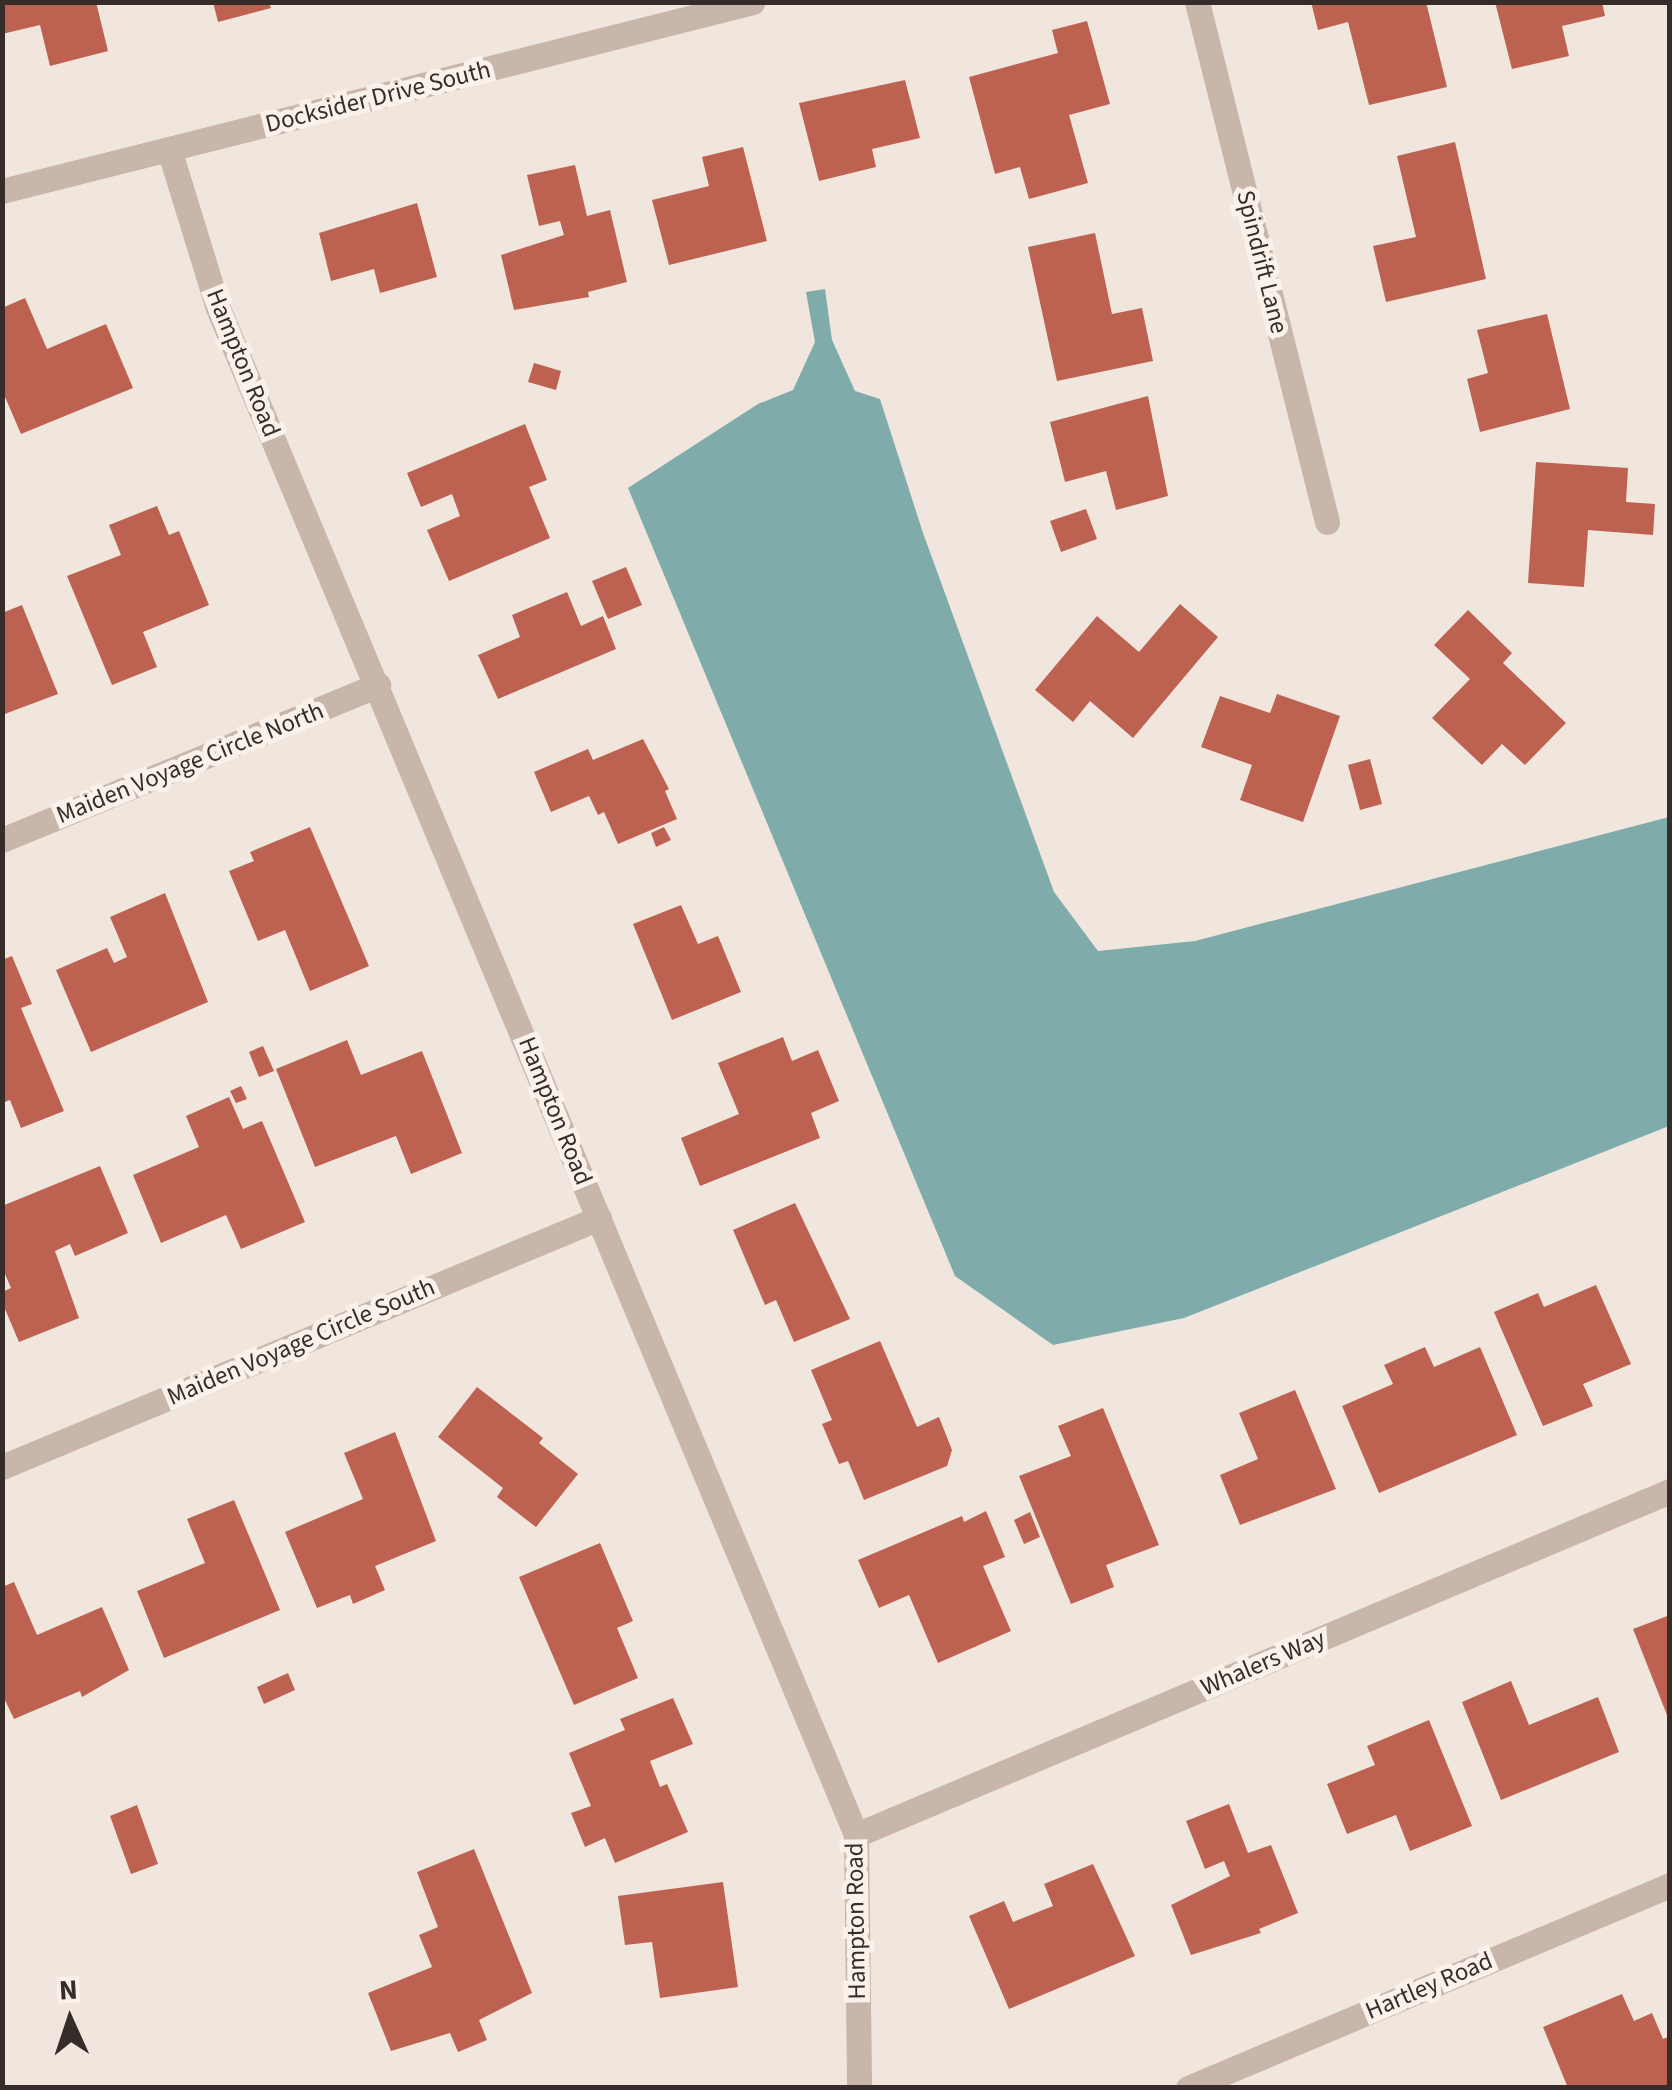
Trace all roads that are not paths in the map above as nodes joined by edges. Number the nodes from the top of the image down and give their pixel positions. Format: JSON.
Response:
{"nodes":[{"id":1,"x":752,"y":2,"type":"edge"},
{"id":2,"x":1197,"y":2,"type":"edge"},
{"id":3,"x":169,"y":150,"type":"junction"},
{"id":4,"x":2,"y":192,"type":"edge"},
{"id":5,"x":1327,"y":522,"type":"dead end"},
{"id":6,"x":378,"y":685,"type":"junction"},
{"id":7,"x":2,"y":840,"type":"edge"},
{"id":8,"x":599,"y":1218,"type":"junction"},
{"id":9,"x":2,"y":1467,"type":"edge"},
{"id":10,"x":1670,"y":1491,"type":"edge"},
{"id":11,"x":856,"y":1835,"type":"junction"},
{"id":12,"x":1670,"y":1885,"type":"edge"},
{"id":13,"x":858,"y":2088,"type":"edge"},
{"id":14,"x":1188,"y":2088,"type":"edge"}],
"edges":[{"from":1,"to":3,"type":"street","name":"Docksider Drive South"},
{"from":2,"to":5,"type":"street","name":"Spindrift Lane"},
{"from":3,"to":4,"type":"street","name":"Docksider Drive South"},
{"from":3,"to":6,"type":"street","name":"Hampton Road"},
{"from":6,"to":7,"type":"street","name":"Maiden Voyage Circle North"},
{"from":6,"to":8,"type":"street","name":"Hampton Road"},
{"from":8,"to":9,"type":"street","name":"Maiden Voyage Circle South"},
{"from":8,"to":11,"type":"street","name":"Hampton Road"},
{"from":10,"to":11,"type":"street","name":"Whalers Way"},
{"from":11,"to":13,"type":"street","name":"Hampton Road"},
{"from":12,"to":14,"type":"street","name":"Hartley Road"}]}
